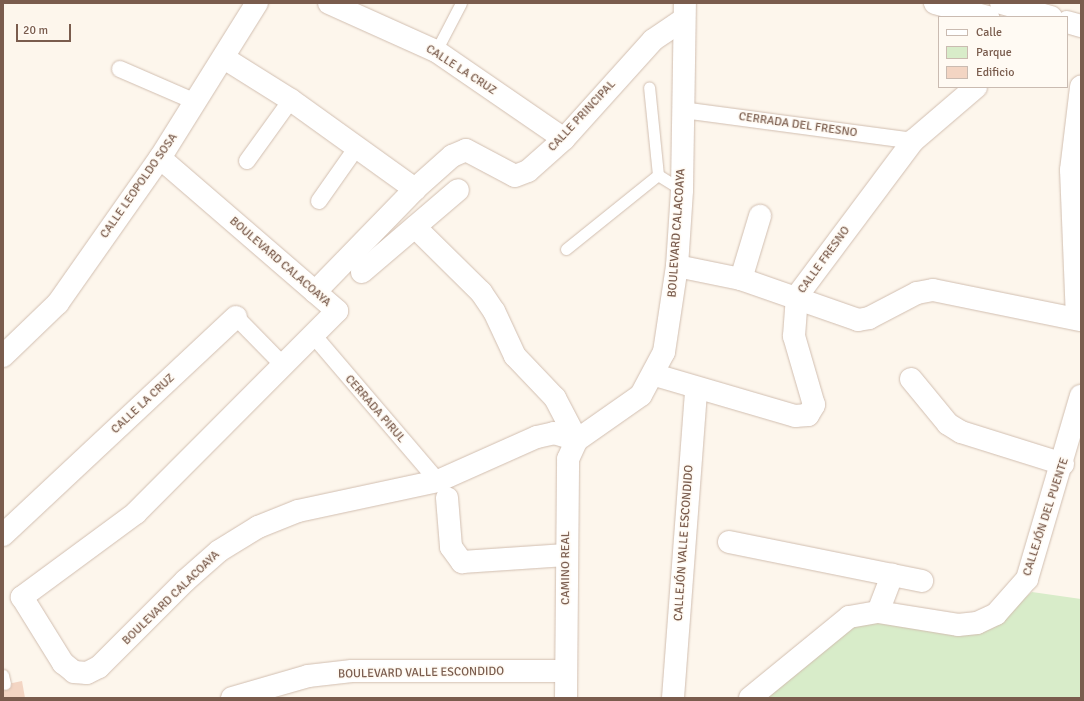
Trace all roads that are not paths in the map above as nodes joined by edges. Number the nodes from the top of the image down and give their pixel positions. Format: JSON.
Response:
{"nodes":[{"id":1,"x":257,"y":3,"type":"edge"},
{"id":2,"x":329,"y":3,"type":"edge"},
{"id":3,"x":461,"y":3,"type":"edge"},
{"id":4,"x":935,"y":3,"type":"edge"},
{"id":5,"x":1001,"y":3,"type":"edge"},
{"id":6,"x":684,"y":12,"type":"edge"},
{"id":7,"x":984,"y":16,"type":"edge"},
{"id":8,"x":1047,"y":16,"type":"edge"},
{"id":9,"x":1068,"y":22,"type":"edge"},
{"id":10,"x":1081,"y":26,"type":"edge"},
{"id":11,"x":1068,"y":38,"type":"edge"},
{"id":12,"x":1081,"y":40,"type":"edge"},
{"id":13,"x":436,"y":51,"type":"junction"},
{"id":14,"x":224,"y":58,"type":"junction"},
{"id":15,"x":120,"y":69,"type":"dead end"},
{"id":16,"x":649,"y":86,"type":"dead end"},
{"id":17,"x":1081,"y":87,"type":"edge"},
{"id":18,"x":975,"y":88,"type":"edge"},
{"id":19,"x":291,"y":100,"type":"junction"},
{"id":20,"x":196,"y":102,"type":"junction"},
{"id":21,"x":682,"y":110,"type":"junction"},
{"id":22,"x":564,"y":139,"type":"junction"},
{"id":23,"x":913,"y":141,"type":"junction"},
{"id":24,"x":357,"y":147,"type":"junction"},
{"id":25,"x":160,"y":158,"type":"junction"},
{"id":26,"x":247,"y":160,"type":"dead end"},
{"id":27,"x":1076,"y":170,"type":"edge"},
{"id":28,"x":658,"y":175,"type":"junction"},
{"id":29,"x":414,"y":188,"type":"junction"},
{"id":30,"x":458,"y":190,"type":"dead end"},
{"id":31,"x":682,"y":190,"type":"junction"},
{"id":32,"x":319,"y":201,"type":"dead end"},
{"id":33,"x":760,"y":216,"type":"dead end"},
{"id":34,"x":415,"y":227,"type":"junction"},
{"id":35,"x":566,"y":249,"type":"dead end"},
{"id":36,"x":677,"y":266,"type":"junction"},
{"id":37,"x":362,"y":272,"type":"dead end"},
{"id":38,"x":741,"y":279,"type":"junction"},
{"id":39,"x":315,"y":292,"type":"junction"},
{"id":40,"x":797,"y":296,"type":"junction"},
{"id":41,"x":236,"y":317,"type":"joint"},
{"id":42,"x":1079,"y":320,"type":"edge"},
{"id":43,"x":314,"y":336,"type":"junction"},
{"id":44,"x":3,"y":356,"type":"edge"},
{"id":45,"x":282,"y":364,"type":"junction"},
{"id":46,"x":655,"y":375,"type":"junction"},
{"id":47,"x":911,"y":379,"type":"dead end"},
{"id":48,"x":696,"y":389,"type":"junction"},
{"id":49,"x":1081,"y":396,"type":"edge"},
{"id":50,"x":577,"y":440,"type":"junction"},
{"id":51,"x":1063,"y":464,"type":"junction"},
{"id":52,"x":442,"y":489,"type":"junction"},
{"id":53,"x":3,"y":535,"type":"edge"},
{"id":54,"x":729,"y":542,"type":"dead end"},
{"id":55,"x":566,"y":554,"type":"junction"},
{"id":56,"x":892,"y":575,"type":"junction"},
{"id":57,"x":922,"y":580,"type":"dead end"},
{"id":58,"x":878,"y":612,"type":"junction"},
{"id":59,"x":566,"y":672,"type":"junction"},
{"id":60,"x":232,"y":698,"type":"edge"},
{"id":61,"x":566,"y":698,"type":"edge"},
{"id":62,"x":673,"y":698,"type":"edge"},
{"id":63,"x":750,"y":698,"type":"edge"}],
"edges":[{"from":1,"to":14,"type":"street","name":"CALLE LEOPOLDO SOSA"},
{"from":2,"to":13,"type":"street","name":"CALLE LA CRUZ"},
{"from":3,"to":13,"type":"lane"},
{"from":4,"to":7,"type":"street"},
{"from":5,"to":8,"type":"street"},
{"from":6,"to":21,"type":"street","name":"BOULEVARD CALACOAYA"},
{"from":6,"to":22,"type":"street","name":"CALLE PRINCIPAL"},
{"from":9,"to":10,"type":"street"},
{"from":11,"to":12,"type":"street"},
{"from":13,"to":22,"type":"street","name":"CALLE LA CRUZ"},
{"from":14,"to":19,"type":"street"},
{"from":14,"to":20,"type":"street","name":"CALLE LEOPOLDO SOSA"},
{"from":15,"to":20,"type":"street"},
{"from":16,"to":28,"type":"lane"},
{"from":17,"to":27,"type":"street"},
{"from":18,"to":23,"type":"street","name":"CALLE FRESNO"},
{"from":19,"to":24,"type":"street"},
{"from":19,"to":26,"type":"street"},
{"from":20,"to":25,"type":"street","name":"CALLE LEOPOLDO SOSA"},
{"from":21,"to":23,"type":"street","name":"CERRADA DEL FRESNO"},
{"from":21,"to":31,"type":"street","name":"BOULEVARD CALACOAYA"},
{"from":22,"to":29,"type":"street","name":"CALLE PRINCIPAL"},
{"from":23,"to":40,"type":"street","name":"CALLE FRESNO"},
{"from":24,"to":29,"type":"street"},
{"from":24,"to":32,"type":"street"},
{"from":25,"to":39,"type":"street","name":"BOULEVARD CALACOAYA"},
{"from":25,"to":44,"type":"street","name":"CALLE LEOPOLDO SOSA"},
{"from":27,"to":42,"type":"street"},
{"from":28,"to":31,"type":"lane"},
{"from":28,"to":35,"type":"lane"},
{"from":29,"to":39,"type":"street","name":"CALLE PRINCIPAL"},
{"from":30,"to":34,"type":"street"},
{"from":31,"to":36,"type":"street","name":"BOULEVARD CALACOAYA"},
{"from":33,"to":38,"type":"street"},
{"from":34,"to":37,"type":"street"},
{"from":34,"to":50,"type":"street"},
{"from":36,"to":38,"type":"street"},
{"from":36,"to":46,"type":"street","name":"BOULEVARD CALACOAYA"},
{"from":38,"to":40,"type":"street"},
{"from":39,"to":43,"type":"street","name":"BOULEVARD CALACOAYA"},
{"from":40,"to":42,"type":"street"},
{"from":40,"to":48,"type":"street","name":"CALLE FRESNO"},
{"from":41,"to":45,"type":"street","name":"CALLE LA CRUZ"},
{"from":41,"to":53,"type":"street","name":"CALLE LA CRUZ"},
{"from":43,"to":45,"type":"street","name":"BOULEVARD CALACOAYA"},
{"from":43,"to":52,"type":"street","name":"CERRADA PIRUL"},
{"from":45,"to":52,"type":"street","name":"BOULEVARD CALACOAYA"},
{"from":46,"to":48,"type":"street","name":"CALLE FRESNO"},
{"from":46,"to":50,"type":"street","name":"BOULEVARD CALACOAYA"},
{"from":47,"to":51,"type":"street"},
{"from":48,"to":62,"type":"street","name":"CALLEJÓN VALLE ESCONDIDO"},
{"from":49,"to":51,"type":"street","name":"CALLEJÓN DEL PUENTE"},
{"from":50,"to":52,"type":"street","name":"BOULEVARD CALACOAYA"},
{"from":50,"to":55,"type":"street","name":"CAMINO REAL"},
{"from":51,"to":58,"type":"street","name":"CALLEJÓN DEL PUENTE"},
{"from":52,"to":55,"type":"street"},
{"from":54,"to":56,"type":"street"},
{"from":55,"to":59,"type":"street","name":"CAMINO REAL"},
{"from":56,"to":57,"type":"street"},
{"from":56,"to":58,"type":"street"},
{"from":58,"to":63,"type":"street","name":"CALLEJÓN DEL PUENTE"},
{"from":59,"to":60,"type":"street","name":"BOULEVARD VALLE ESCONDIDO"},
{"from":59,"to":61,"type":"street","name":"CAMINO REAL"}]}
